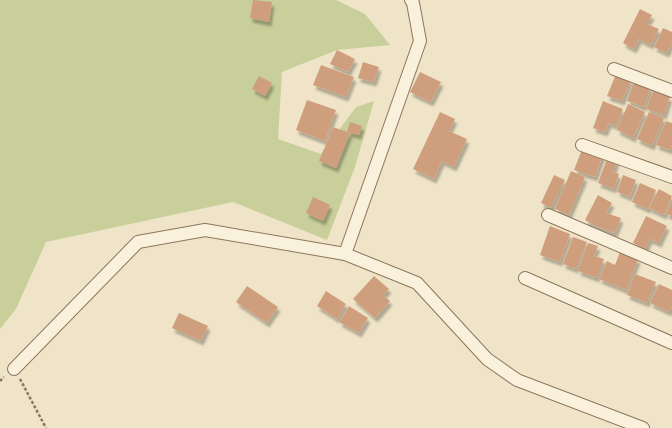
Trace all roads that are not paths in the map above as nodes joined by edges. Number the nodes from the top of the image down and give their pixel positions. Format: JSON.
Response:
{"nodes":[{"id":1,"x":410,"y":0,"type":"edge"},
{"id":2,"x":614,"y":69,"type":"dead end"},
{"id":3,"x":672,"y":91,"type":"edge"},
{"id":4,"x":582,"y":145,"type":"dead end"},
{"id":5,"x":672,"y":177,"type":"edge"},
{"id":6,"x":548,"y":215,"type":"dead end"},
{"id":7,"x":345,"y":254,"type":"junction"},
{"id":8,"x":672,"y":268,"type":"edge"},
{"id":9,"x":525,"y":278,"type":"dead end"},
{"id":10,"x":672,"y":343,"type":"edge"},
{"id":11,"x":14,"y":368,"type":"road end"},
{"id":12,"x":643,"y":428,"type":"edge"}],
"edges":[{"from":1,"to":7,"type":"street"},
{"from":2,"to":3,"type":"street"},
{"from":4,"to":5,"type":"street"},
{"from":6,"to":8,"type":"street"},
{"from":7,"to":11,"type":"street"},
{"from":7,"to":12,"type":"street"},
{"from":9,"to":10,"type":"street"}]}
